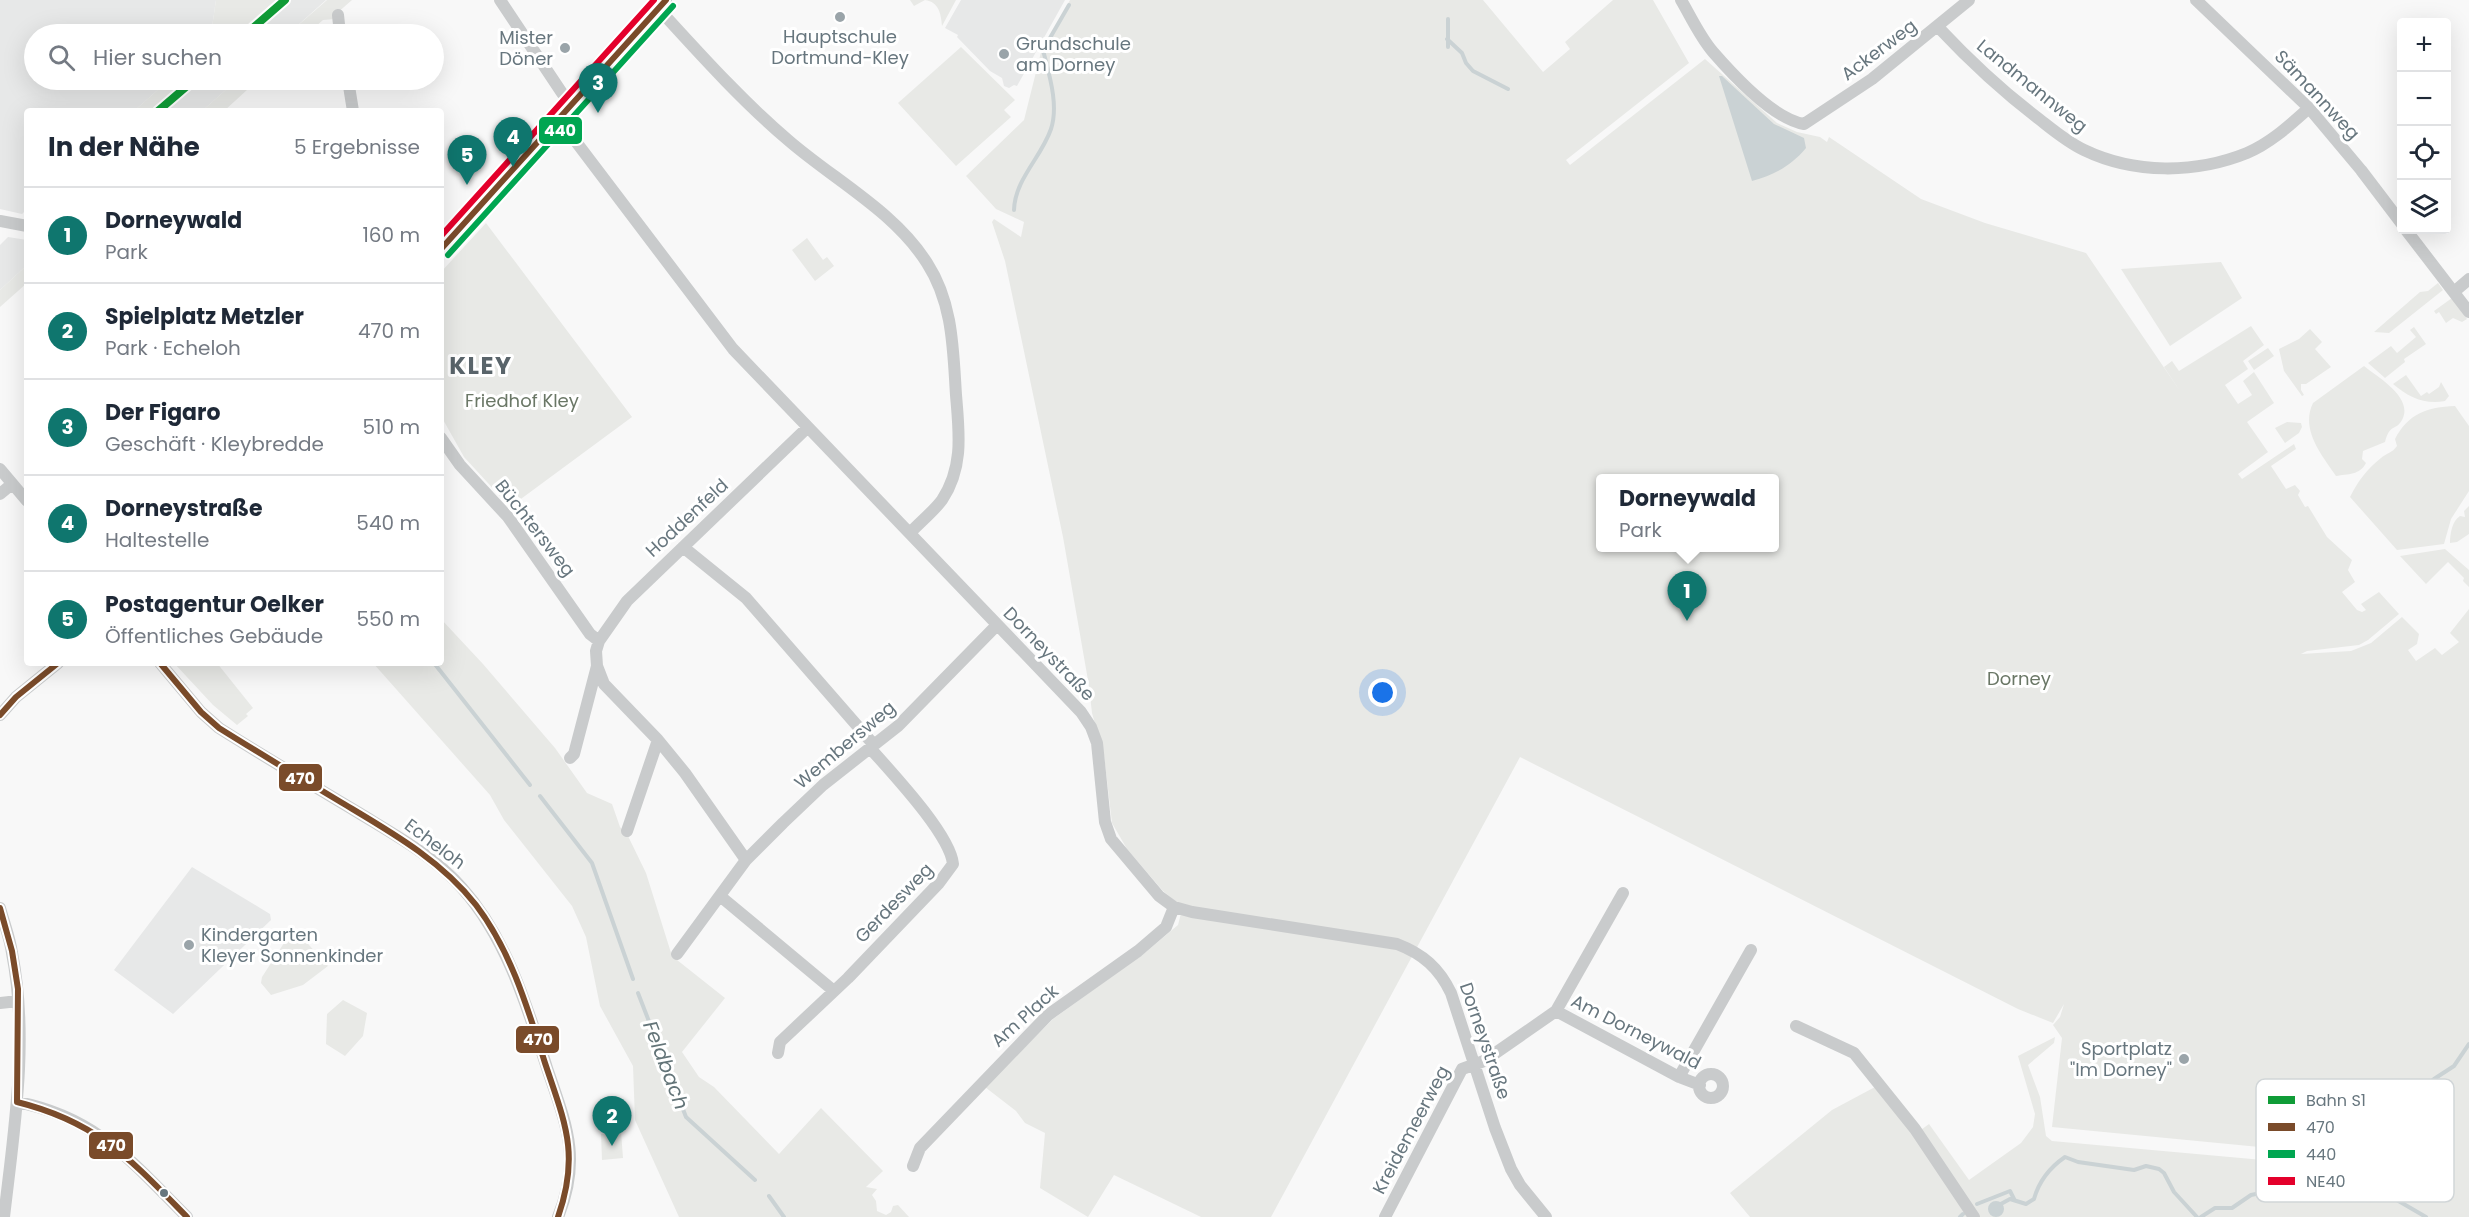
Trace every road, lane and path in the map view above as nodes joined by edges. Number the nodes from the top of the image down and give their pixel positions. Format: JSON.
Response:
{"nodes":[{"id":1,"x":500,"y":0,"type":"edge"},
{"id":2,"x":1681,"y":0,"type":"edge"},
{"id":3,"x":1969,"y":0,"type":"edge"},
{"id":4,"x":2196,"y":0,"type":"edge"},
{"id":5,"x":662,"y":4,"type":"edge"},
{"id":6,"x":338,"y":15,"type":"dead end"},
{"id":7,"x":339,"y":24,"type":"edge"},
{"id":8,"x":1938,"y":27,"type":"junction"},
{"id":9,"x":350,"y":90,"type":"edge"},
{"id":10,"x":571,"y":102,"type":"junction"},
{"id":11,"x":353,"y":108,"type":"edge"},
{"id":12,"x":2309,"y":108,"type":"junction"},
{"id":13,"x":558,"y":118,"type":"junction"},
{"id":14,"x":2397,"y":217,"type":"edge"},
{"id":15,"x":0,"y":221,"type":"edge"},
{"id":16,"x":24,"y":225,"type":"edge"},
{"id":17,"x":2409,"y":234,"type":"edge"},
{"id":18,"x":444,"y":246,"type":"edge"},
{"id":19,"x":2469,"y":279,"type":"edge"},
{"id":20,"x":2455,"y":291,"type":"junction"},
{"id":21,"x":2469,"y":312,"type":"edge"},
{"id":22,"x":807,"y":428,"type":"junction"},
{"id":23,"x":444,"y":442,"type":"edge"},
{"id":24,"x":0,"y":470,"type":"edge"},
{"id":25,"x":12,"y":484,"type":"junction"},
{"id":26,"x":0,"y":494,"type":"edge"},
{"id":27,"x":24,"y":498,"type":"edge"},
{"id":28,"x":910,"y":533,"type":"junction"},
{"id":29,"x":683,"y":547,"type":"junction"},
{"id":30,"x":997,"y":626,"type":"junction"},
{"id":31,"x":599,"y":641,"type":"junction"},
{"id":32,"x":54,"y":666,"type":"edge"},
{"id":33,"x":163,"y":666,"type":"edge"},
{"id":34,"x":597,"y":666,"type":"junction"},
{"id":35,"x":0,"y":715,"type":"edge"},
{"id":36,"x":658,"y":740,"type":"junction"},
{"id":37,"x":872,"y":747,"type":"junction"},
{"id":38,"x":570,"y":758,"type":"dead end"},
{"id":39,"x":627,"y":831,"type":"dead end"},
{"id":40,"x":747,"y":860,"type":"junction"},
{"id":41,"x":1623,"y":893,"type":"dead end"},
{"id":42,"x":720,"y":896,"type":"junction"},
{"id":43,"x":1174,"y":907,"type":"junction"},
{"id":44,"x":0,"y":908,"type":"edge"},
{"id":45,"x":1751,"y":950,"type":"dead end"},
{"id":46,"x":677,"y":954,"type":"dead end"},
{"id":47,"x":834,"y":991,"type":"junction"},
{"id":48,"x":18,"y":1001,"type":"junction"},
{"id":49,"x":0,"y":1003,"type":"edge"},
{"id":50,"x":1556,"y":1011,"type":"junction"},
{"id":51,"x":1796,"y":1026,"type":"dead end"},
{"id":52,"x":778,"y":1053,"type":"dead end"},
{"id":53,"x":1474,"y":1065,"type":"junction"},
{"id":54,"x":1679,"y":1077,"type":"junction"},
{"id":55,"x":1700,"y":1085,"type":"dead end"},
{"id":56,"x":17,"y":1102,"type":"junction"},
{"id":57,"x":913,"y":1166,"type":"dead end"},
{"id":58,"x":4,"y":1217,"type":"edge"},
{"id":59,"x":188,"y":1217,"type":"edge"},
{"id":60,"x":558,"y":1217,"type":"edge"},
{"id":61,"x":1385,"y":1217,"type":"edge"},
{"id":62,"x":1546,"y":1217,"type":"edge"},
{"id":63,"x":1974,"y":1217,"type":"edge"}],
"edges":[{"from":1,"to":10,"type":"street"},
{"from":2,"to":8,"type":"street","name":"Ackerweg"},
{"from":3,"to":8,"type":"street","name":"Ackerweg"},
{"from":4,"to":12,"type":"street","name":"Sämannweg"},
{"from":5,"to":10,"type":"street"},
{"from":5,"to":28,"type":"street"},
{"from":6,"to":7,"type":"street"},
{"from":8,"to":12,"type":"street","name":"Landmannweg"},
{"from":9,"to":11,"type":"street"},
{"from":10,"to":13,"type":"street"},
{"from":12,"to":14,"type":"street","name":"Sämannweg"},
{"from":13,"to":18,"type":"street"},
{"from":13,"to":22,"type":"street","name":"Dorneystraße"},
{"from":15,"to":16,"type":"street"},
{"from":17,"to":20,"type":"street"},
{"from":19,"to":20,"type":"street"},
{"from":20,"to":21,"type":"street"},
{"from":22,"to":28,"type":"street","name":"Dorneystraße"},
{"from":22,"to":29,"type":"street","name":"Hoddenfeld"},
{"from":23,"to":31,"type":"street","name":"Büchtersweg"},
{"from":24,"to":25,"type":"street"},
{"from":25,"to":26,"type":"street"},
{"from":25,"to":27,"type":"street"},
{"from":28,"to":30,"type":"street","name":"Dorneystraße"},
{"from":29,"to":31,"type":"street","name":"Hoddenfeld"},
{"from":29,"to":37,"type":"street","name":"Gerdesweg"},
{"from":30,"to":37,"type":"street","name":"Wembersweg"},
{"from":30,"to":43,"type":"street","name":"Dorneystraße"},
{"from":31,"to":34,"type":"street"},
{"from":32,"to":35,"type":"street"},
{"from":33,"to":60,"type":"street","name":"Echeloh"},
{"from":34,"to":36,"type":"street"},
{"from":34,"to":38,"type":"street"},
{"from":36,"to":39,"type":"street"},
{"from":36,"to":40,"type":"street"},
{"from":37,"to":40,"type":"street","name":"Wembersweg"},
{"from":37,"to":47,"type":"street","name":"Gerdesweg"},
{"from":40,"to":42,"type":"street","name":"Wembersweg"},
{"from":41,"to":50,"type":"street","name":"Am Dorneywald"},
{"from":42,"to":46,"type":"street","name":"Wembersweg"},
{"from":42,"to":47,"type":"street"},
{"from":43,"to":53,"type":"street","name":"Dorneystraße"},
{"from":43,"to":57,"type":"street","name":"Am Plack"},
{"from":44,"to":48,"type":"street"},
{"from":45,"to":54,"type":"street"},
{"from":47,"to":52,"type":"street","name":"Gerdesweg"},
{"from":48,"to":49,"type":"street"},
{"from":48,"to":56,"type":"street"},
{"from":50,"to":53,"type":"street","name":"Am Dorneywald"},
{"from":50,"to":54,"type":"street","name":"Am Dorneywald"},
{"from":51,"to":63,"type":"street"},
{"from":53,"to":61,"type":"street","name":"Kreidemeerweg"},
{"from":53,"to":62,"type":"street","name":"Dorneystraße"},
{"from":54,"to":55,"type":"street","name":"Am Dorneywald"},
{"from":56,"to":58,"type":"street"},
{"from":56,"to":59,"type":"street"}]}
